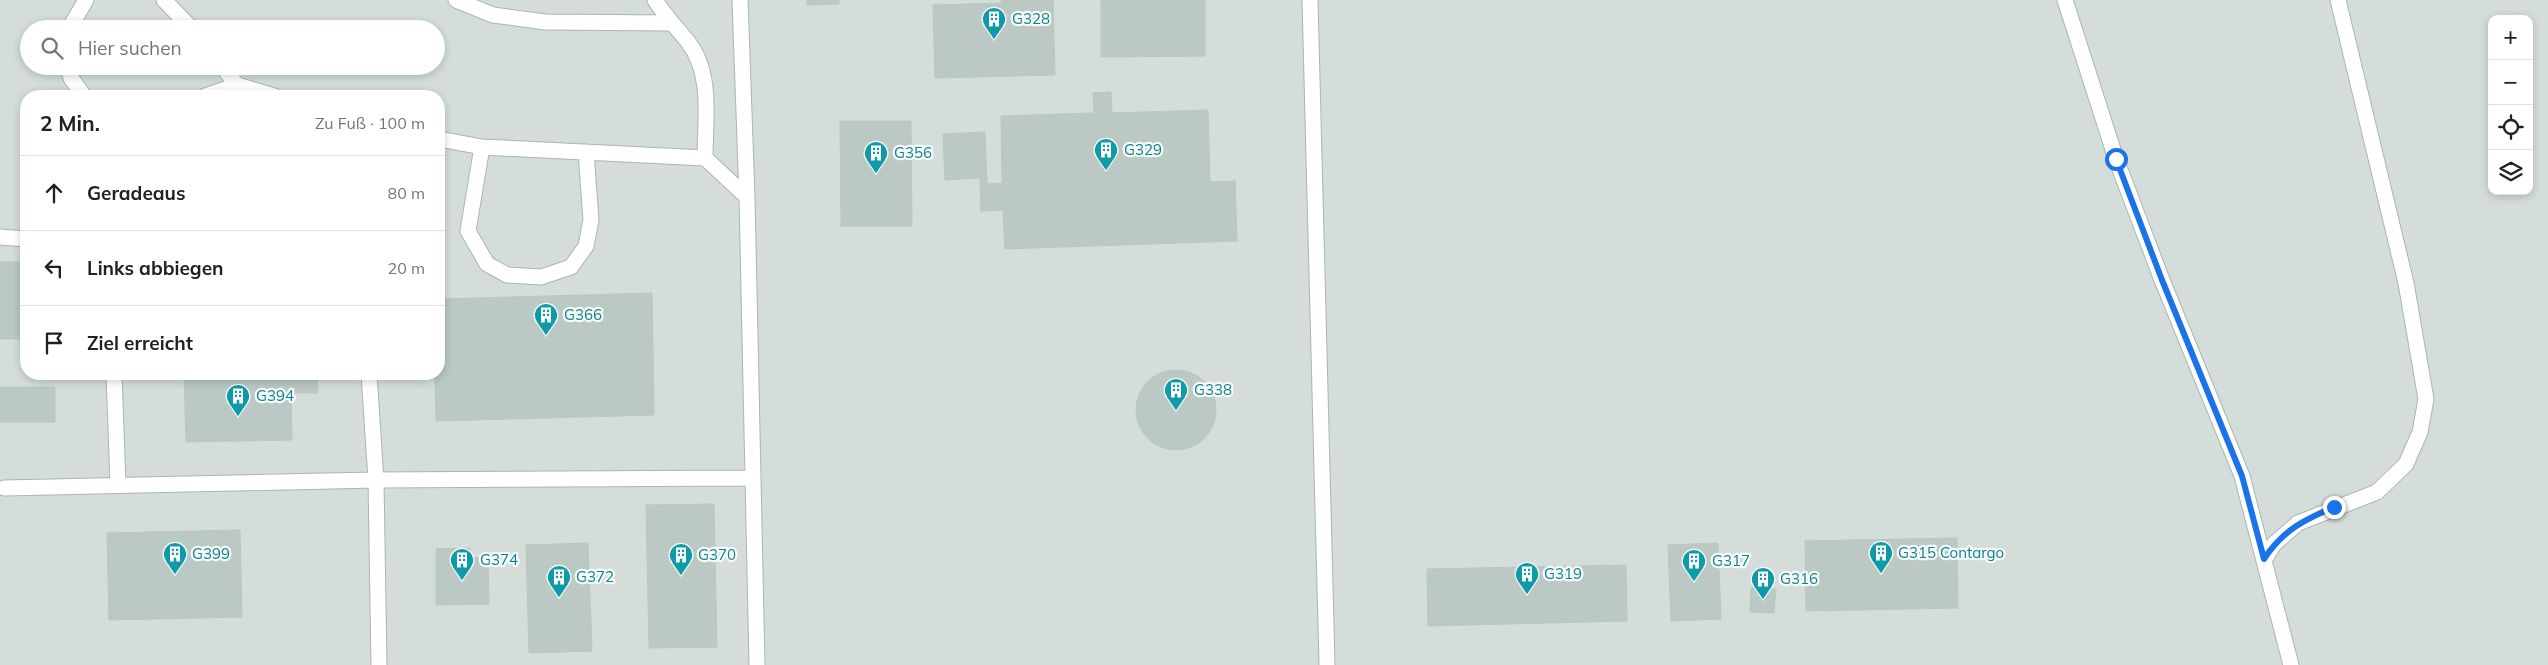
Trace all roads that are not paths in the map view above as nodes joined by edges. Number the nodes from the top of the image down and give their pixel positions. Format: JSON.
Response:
{"nodes":[{"id":1,"x":86,"y":0,"type":"edge"},
{"id":2,"x":164,"y":0,"type":"edge"},
{"id":3,"x":456,"y":0,"type":"edge"},
{"id":4,"x":655,"y":0,"type":"edge"},
{"id":5,"x":740,"y":0,"type":"edge"},
{"id":6,"x":1310,"y":0,"type":"edge"},
{"id":7,"x":2065,"y":0,"type":"edge"},
{"id":8,"x":2338,"y":0,"type":"edge"},
{"id":9,"x":74,"y":20,"type":"edge"},
{"id":10,"x":183,"y":20,"type":"edge"},
{"id":11,"x":670,"y":24,"type":"junction"},
{"id":12,"x":70,"y":75,"type":"edge"},
{"id":13,"x":230,"y":75,"type":"edge"},
{"id":14,"x":238,"y":85,"type":"junction"},
{"id":15,"x":80,"y":90,"type":"edge"},
{"id":16,"x":223,"y":90,"type":"edge"},
{"id":17,"x":254,"y":90,"type":"edge"},
{"id":18,"x":445,"y":140,"type":"edge"},
{"id":19,"x":482,"y":147,"type":"junction"},
{"id":20,"x":586,"y":152,"type":"junction"},
{"id":21,"x":705,"y":158,"type":"junction"},
{"id":22,"x":747,"y":197,"type":"junction"},
{"id":23,"x":0,"y":237,"type":"edge"},
{"id":24,"x":20,"y":239,"type":"edge"},
{"id":25,"x":114,"y":380,"type":"edge"},
{"id":26,"x":369,"y":380,"type":"edge"},
{"id":27,"x":752,"y":478,"type":"junction"},
{"id":28,"x":376,"y":480,"type":"junction"},
{"id":29,"x":118,"y":485,"type":"junction"},
{"id":30,"x":4,"y":488,"type":"dead end"},
{"id":31,"x":2264,"y":559,"type":"junction"},
{"id":32,"x":380,"y":665,"type":"edge"},
{"id":33,"x":757,"y":665,"type":"edge"},
{"id":34,"x":1327,"y":665,"type":"edge"},
{"id":35,"x":2291,"y":665,"type":"edge"}],
"edges":[{"from":1,"to":9,"type":"lane"},
{"from":2,"to":10,"type":"lane"},
{"from":3,"to":11,"type":"lane"},
{"from":4,"to":11,"type":"lane"},
{"from":5,"to":22,"type":"lane"},
{"from":6,"to":34,"type":"lane"},
{"from":7,"to":31,"type":"lane"},
{"from":8,"to":31,"type":"lane"},
{"from":11,"to":21,"type":"lane"},
{"from":12,"to":15,"type":"lane"},
{"from":13,"to":14,"type":"lane"},
{"from":14,"to":16,"type":"lane"},
{"from":14,"to":17,"type":"lane"},
{"from":18,"to":19,"type":"lane"},
{"from":19,"to":20,"type":"lane"},
{"from":19,"to":20,"type":"lane"},
{"from":20,"to":21,"type":"lane"},
{"from":21,"to":22,"type":"lane"},
{"from":22,"to":27,"type":"lane"},
{"from":23,"to":24,"type":"lane"},
{"from":25,"to":29,"type":"lane"},
{"from":26,"to":28,"type":"lane"},
{"from":27,"to":28,"type":"lane"},
{"from":27,"to":33,"type":"lane"},
{"from":28,"to":29,"type":"lane"},
{"from":28,"to":32,"type":"lane"},
{"from":29,"to":30,"type":"lane"},
{"from":31,"to":35,"type":"lane"}]}
